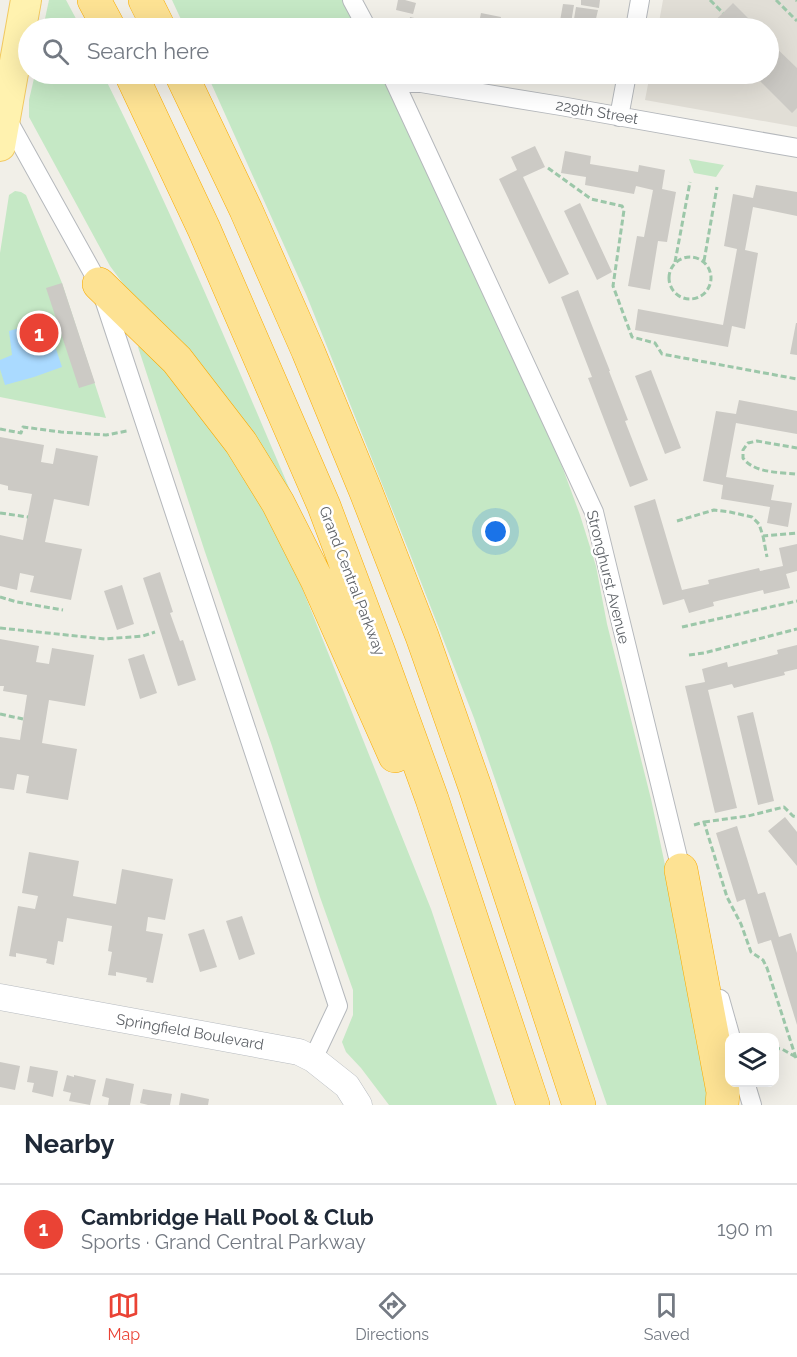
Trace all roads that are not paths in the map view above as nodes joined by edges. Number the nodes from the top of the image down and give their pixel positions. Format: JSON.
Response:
{"nodes":[{"id":1,"x":26,"y":0,"type":"edge"},
{"id":2,"x":94,"y":0,"type":"edge"},
{"id":3,"x":145,"y":0,"type":"edge"},
{"id":4,"x":352,"y":0,"type":"edge"},
{"id":5,"x":640,"y":0,"type":"edge"},
{"id":6,"x":22,"y":18,"type":"edge"},
{"id":7,"x":104,"y":18,"type":"edge"},
{"id":8,"x":154,"y":18,"type":"edge"},
{"id":9,"x":362,"y":18,"type":"edge"},
{"id":10,"x":637,"y":18,"type":"edge"},
{"id":11,"x":18,"y":39,"type":"edge"},
{"id":12,"x":136,"y":84,"type":"edge"},
{"id":13,"x":186,"y":84,"type":"edge"},
{"id":14,"x":397,"y":84,"type":"edge"},
{"id":15,"x":427,"y":84,"type":"edge"},
{"id":16,"x":625,"y":84,"type":"edge"},
{"id":17,"x":3,"y":111,"type":"edge"},
{"id":18,"x":620,"y":117,"type":"junction"},
{"id":19,"x":0,"y":146,"type":"edge"},
{"id":20,"x":797,"y":147,"type":"edge"},
{"id":21,"x":99,"y":284,"type":"junction"},
{"id":22,"x":681,"y":870,"type":"junction"},
{"id":23,"x":0,"y":997,"type":"edge"},
{"id":24,"x":730,"y":1033,"type":"edge"},
{"id":25,"x":313,"y":1059,"type":"junction"},
{"id":26,"x":746,"y":1087,"type":"edge"},
{"id":27,"x":359,"y":1105,"type":"edge"},
{"id":28,"x":532,"y":1105,"type":"edge"},
{"id":29,"x":579,"y":1105,"type":"edge"},
{"id":30,"x":722,"y":1105,"type":"edge"},
{"id":31,"x":752,"y":1105,"type":"edge"}],
"edges":[{"from":1,"to":6,"type":"main road"},
{"from":2,"to":7,"type":"highway"},
{"from":3,"to":8,"type":"highway"},
{"from":4,"to":9,"type":"street"},
{"from":5,"to":10,"type":"street"},
{"from":11,"to":17,"type":"main road"},
{"from":12,"to":28,"type":"highway","name":"Grand Central Parkway"},
{"from":13,"to":29,"type":"highway"},
{"from":14,"to":22,"type":"street","name":"Stronghurst Avenue"},
{"from":15,"to":18,"type":"street","name":"229th Street"},
{"from":16,"to":18,"type":"street"},
{"from":17,"to":19,"type":"main road"},
{"from":17,"to":21,"type":"street"},
{"from":18,"to":20,"type":"street","name":"229th Street"},
{"from":21,"to":25,"type":"street"},
{"from":21,"to":28,"type":"highway"},
{"from":22,"to":24,"type":"street","name":"Stronghurst Avenue"},
{"from":22,"to":30,"type":"highway"},
{"from":23,"to":25,"type":"main road","name":"Springfield Boulevard"},
{"from":25,"to":27,"type":"main road","name":"Springfield Boulevard"},
{"from":26,"to":31,"type":"street"}]}
